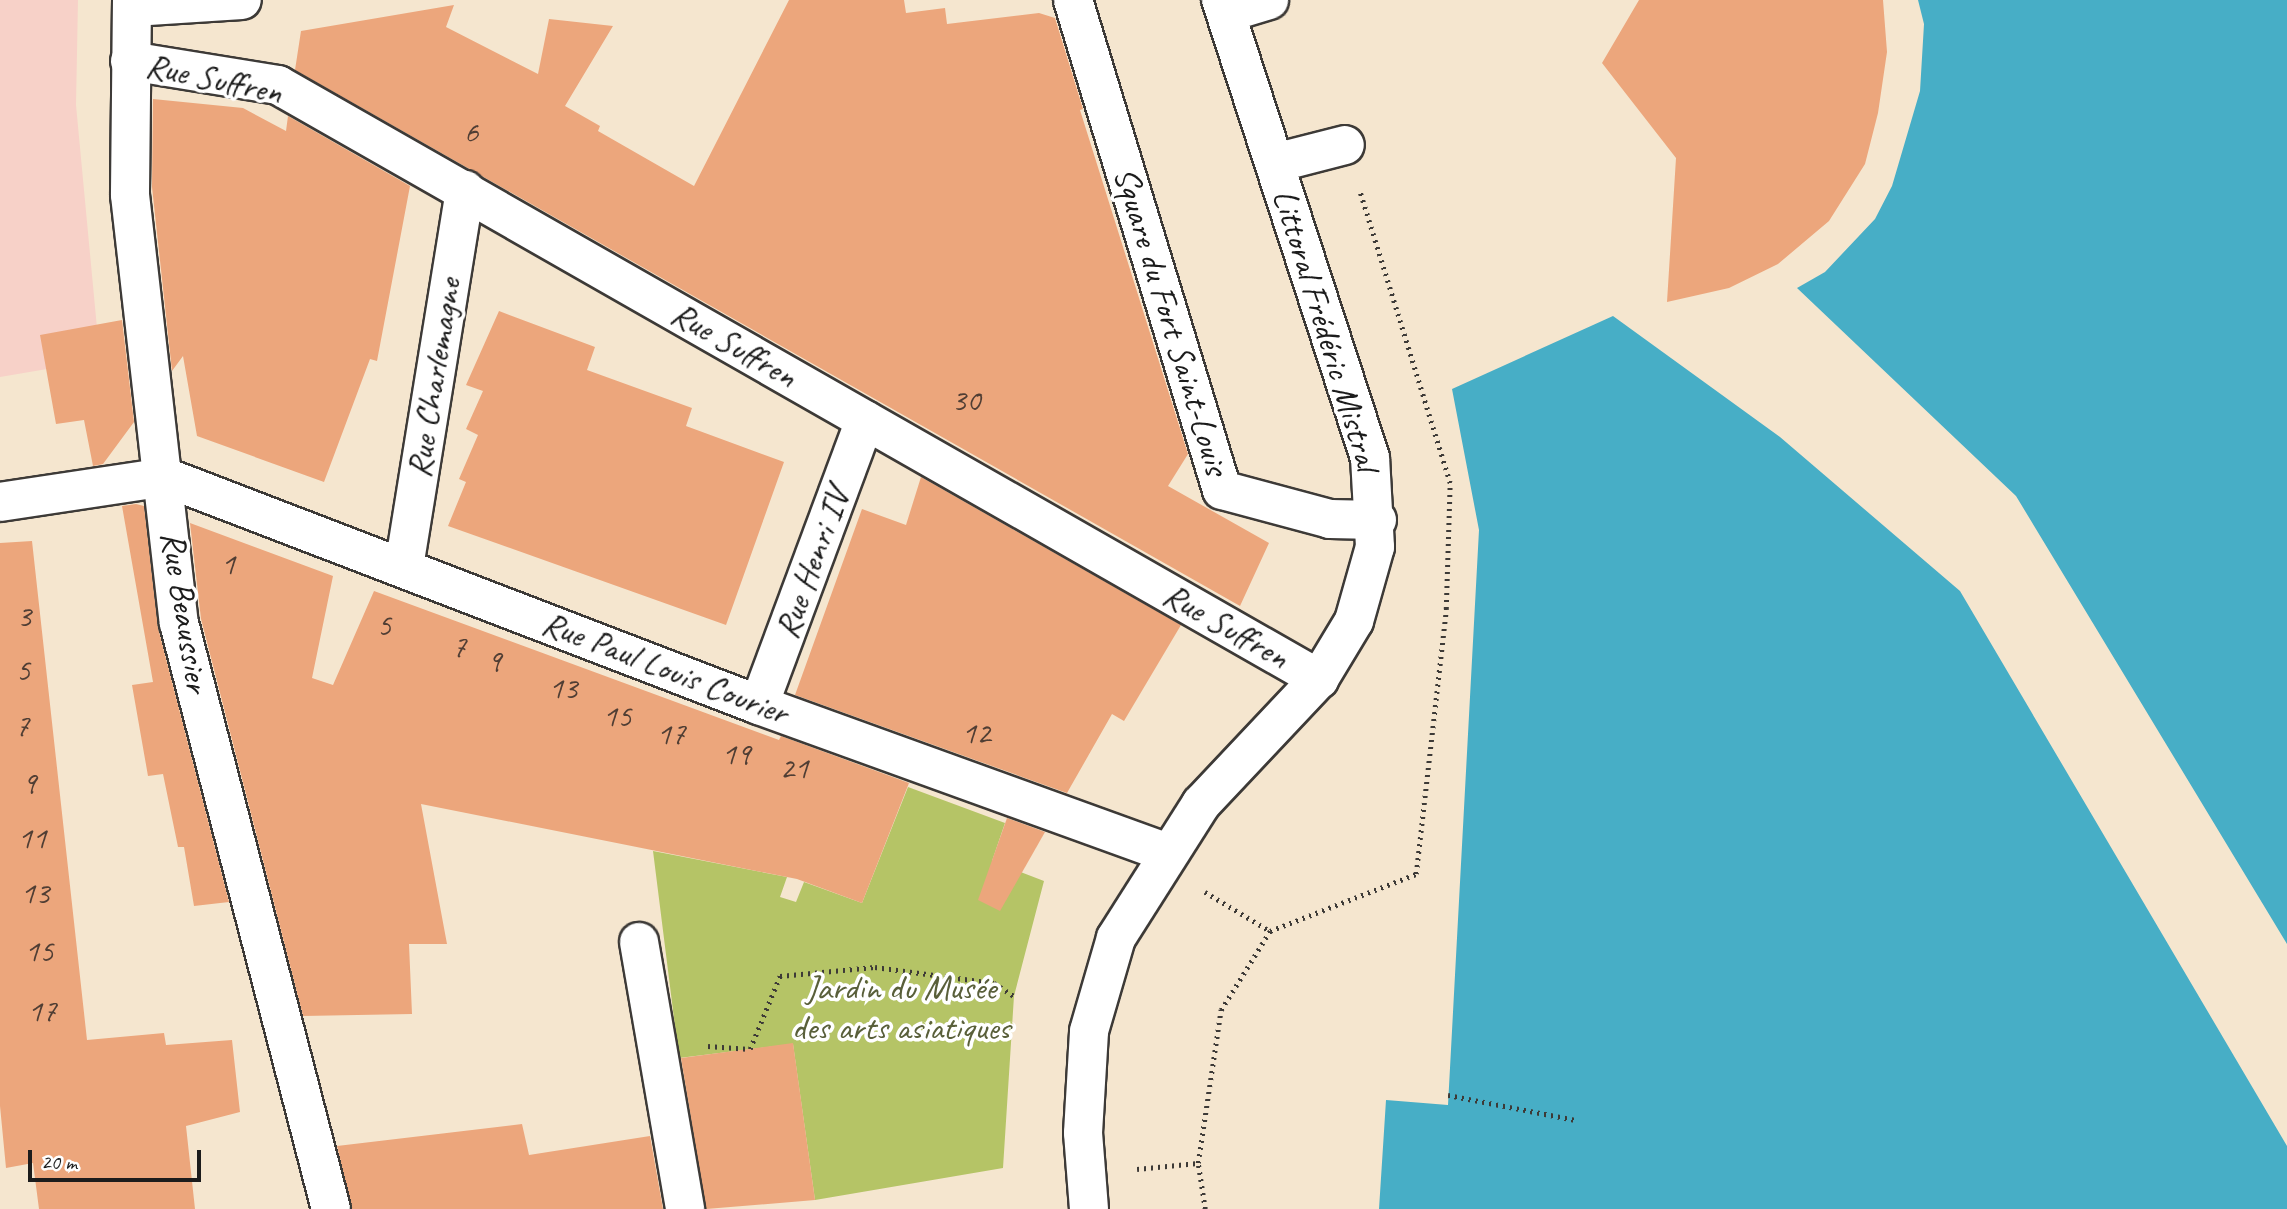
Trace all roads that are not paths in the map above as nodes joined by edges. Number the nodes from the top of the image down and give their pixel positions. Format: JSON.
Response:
{"nodes":[{"id":1,"x":242,"y":0,"type":"edge"},
{"id":2,"x":1073,"y":0,"type":"edge"},
{"id":3,"x":1269,"y":0,"type":"edge"},
{"id":4,"x":132,"y":3,"type":"edge"},
{"id":5,"x":1223,"y":7,"type":"edge"},
{"id":6,"x":130,"y":61,"type":"junction"},
{"id":7,"x":1345,"y":145,"type":"dead end"},
{"id":8,"x":1275,"y":163,"type":"junction"},
{"id":9,"x":465,"y":190,"type":"junction"},
{"id":10,"x":865,"y":420,"type":"junction"},
{"id":11,"x":165,"y":477,"type":"junction"},
{"id":12,"x":0,"y":502,"type":"edge"},
{"id":13,"x":1377,"y":520,"type":"junction"},
{"id":14,"x":404,"y":567,"type":"junction"},
{"id":15,"x":1319,"y":679,"type":"junction"},
{"id":16,"x":759,"y":705,"type":"junction"},
{"id":17,"x":1163,"y":859,"type":"junction"},
{"id":18,"x":639,"y":942,"type":"dead end"},
{"id":19,"x":1088,"y":1191,"type":"edge"},
{"id":20,"x":331,"y":1209,"type":"edge"},
{"id":21,"x":685,"y":1209,"type":"edge"}],
"edges":[{"from":1,"to":4,"type":"street"},
{"from":2,"to":13,"type":"street","name":"Square du Fort Saint-Louis"},
{"from":3,"to":5,"type":"street"},
{"from":4,"to":6,"type":"street","name":"Rue Beaussier"},
{"from":5,"to":8,"type":"street","name":"Littoral Frédéric Mistral"},
{"from":6,"to":9,"type":"street","name":"Rue Suffren"},
{"from":6,"to":11,"type":"street","name":"Rue Beaussier"},
{"from":7,"to":8,"type":"street"},
{"from":8,"to":13,"type":"street","name":"Littoral Frédéric Mistral"},
{"from":9,"to":10,"type":"street","name":"Rue Suffren"},
{"from":9,"to":14,"type":"street","name":"Rue Charlemagne"},
{"from":10,"to":15,"type":"street","name":"Rue Suffren"},
{"from":10,"to":16,"type":"street","name":"Rue Henri IV"},
{"from":11,"to":12,"type":"street"},
{"from":11,"to":14,"type":"street","name":"Rue Paul Louis Courier"},
{"from":11,"to":20,"type":"street","name":"Rue Beaussier"},
{"from":13,"to":15,"type":"street","name":"Littoral Frédéric Mistral"},
{"from":14,"to":16,"type":"street","name":"Rue Paul Louis Courier"},
{"from":15,"to":17,"type":"street","name":"Littoral Frédéric Mistral"},
{"from":16,"to":17,"type":"street","name":"Rue Paul Louis Courier"},
{"from":17,"to":19,"type":"street","name":"Littoral Frédéric Mistral"},
{"from":18,"to":21,"type":"street"}]}
